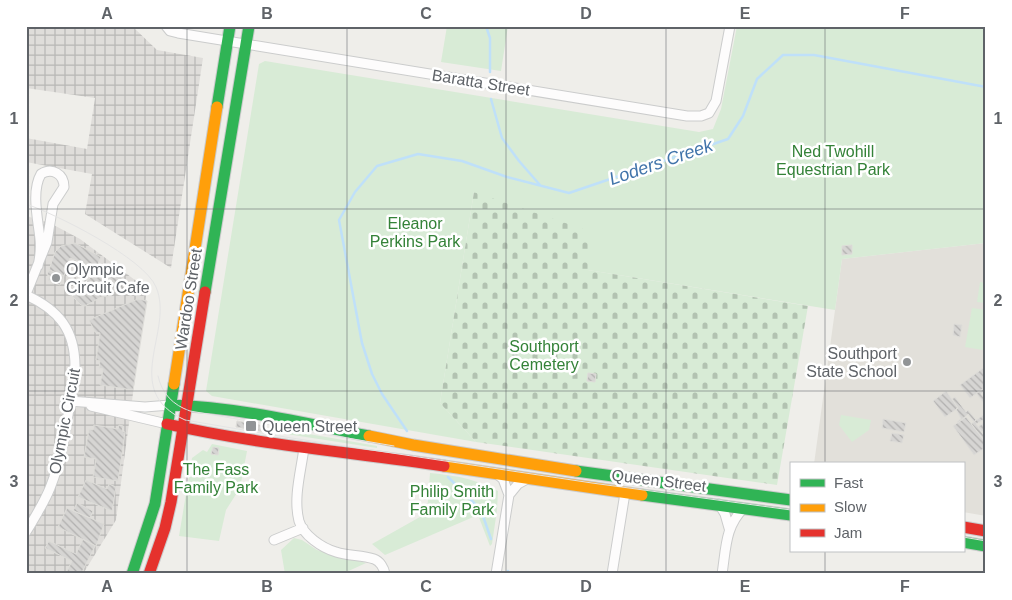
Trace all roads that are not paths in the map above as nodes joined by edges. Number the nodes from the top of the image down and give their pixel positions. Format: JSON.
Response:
{"nodes":[{"id":1,"x":166,"y":26,"type":"edge"},
{"id":2,"x":230,"y":26,"type":"edge"},
{"id":3,"x":249,"y":26,"type":"edge"},
{"id":4,"x":730,"y":26,"type":"edge"},
{"id":5,"x":228,"y":41,"type":"junction"},
{"id":6,"x":246,"y":44,"type":"junction"},
{"id":7,"x":38,"y":266,"type":"junction"},
{"id":8,"x":26,"y":294,"type":"edge"},
{"id":9,"x":74,"y":401,"type":"junction"},
{"id":10,"x":170,"y":405,"type":"junction"},
{"id":11,"x":187,"y":405,"type":"junction"},
{"id":12,"x":167,"y":424,"type":"junction"},
{"id":13,"x":184,"y":428,"type":"junction"},
{"id":14,"x":304,"y":448,"type":"junction"},
{"id":15,"x":496,"y":473,"type":"junction"},
{"id":16,"x":529,"y":479,"type":"junction"},
{"id":17,"x":625,"y":493,"type":"junction"},
{"id":18,"x":509,"y":495,"type":"junction"},
{"id":19,"x":790,"y":500,"type":"edge"},
{"id":20,"x":719,"y":504,"type":"junction"},
{"id":21,"x":744,"y":508,"type":"junction"},
{"id":22,"x":790,"y":515,"type":"edge"},
{"id":23,"x":964,"y":527,"type":"edge"},
{"id":24,"x":303,"y":528,"type":"junction"},
{"id":25,"x":729,"y":528,"type":"junction"},
{"id":26,"x":986,"y":531,"type":"edge"},
{"id":27,"x":26,"y":532,"type":"edge"},
{"id":28,"x":274,"y":540,"type":"dead end"},
{"id":29,"x":964,"y":542,"type":"edge"},
{"id":30,"x":986,"y":546,"type":"edge"},
{"id":31,"x":132,"y":574,"type":"edge"},
{"id":32,"x":149,"y":574,"type":"edge"},
{"id":33,"x":385,"y":574,"type":"edge"},
{"id":34,"x":496,"y":574,"type":"edge"},
{"id":35,"x":612,"y":574,"type":"edge"},
{"id":36,"x":722,"y":574,"type":"edge"}],
"edges":[{"from":1,"to":5,"type":"street","name":"Baratta Street"},
{"from":2,"to":5,"type":"street","name":"Wardoo Street"},
{"from":3,"to":6,"type":"street","name":"Wardoo Street"},
{"from":4,"to":6,"type":"street","name":"Baratta Street"},
{"from":5,"to":6,"type":"street","name":"Baratta Street"},
{"from":5,"to":10,"type":"street","name":"Wardoo Street"},
{"from":6,"to":11,"type":"street","name":"Wardoo Street"},
{"from":7,"to":7,"type":"street"},
{"from":7,"to":8,"type":"street"},
{"from":8,"to":9,"type":"street","name":"Olympic Circuit"},
{"from":9,"to":10,"type":"street"},
{"from":9,"to":12,"type":"street"},
{"from":9,"to":27,"type":"street","name":"Olympic Circuit"},
{"from":10,"to":11,"type":"street","name":"Queen Street"},
{"from":10,"to":12,"type":"street","name":"Wardoo Street"},
{"from":11,"to":13,"type":"street","name":"Wardoo Street"},
{"from":11,"to":19,"type":"street","name":"Queen Street"},
{"from":12,"to":13,"type":"street","name":"Queen Street"},
{"from":12,"to":31,"type":"street","name":"Wardoo Street"},
{"from":13,"to":14,"type":"street","name":"Queen Street"},
{"from":13,"to":32,"type":"street","name":"Wardoo Street"},
{"from":14,"to":15,"type":"street","name":"Queen Street"},
{"from":14,"to":24,"type":"street"},
{"from":15,"to":16,"type":"street","name":"Queen Street"},
{"from":15,"to":18,"type":"street"},
{"from":16,"to":17,"type":"street","name":"Queen Street"},
{"from":16,"to":18,"type":"street"},
{"from":17,"to":20,"type":"street","name":"Queen Street"},
{"from":17,"to":35,"type":"street"},
{"from":18,"to":34,"type":"street"},
{"from":20,"to":21,"type":"street","name":"Queen Street"},
{"from":20,"to":25,"type":"street"},
{"from":21,"to":22,"type":"street","name":"Queen Street"},
{"from":21,"to":25,"type":"street"},
{"from":23,"to":26,"type":"street"},
{"from":24,"to":28,"type":"street"},
{"from":24,"to":33,"type":"street"},
{"from":25,"to":36,"type":"street"},
{"from":29,"to":30,"type":"street"}]}
